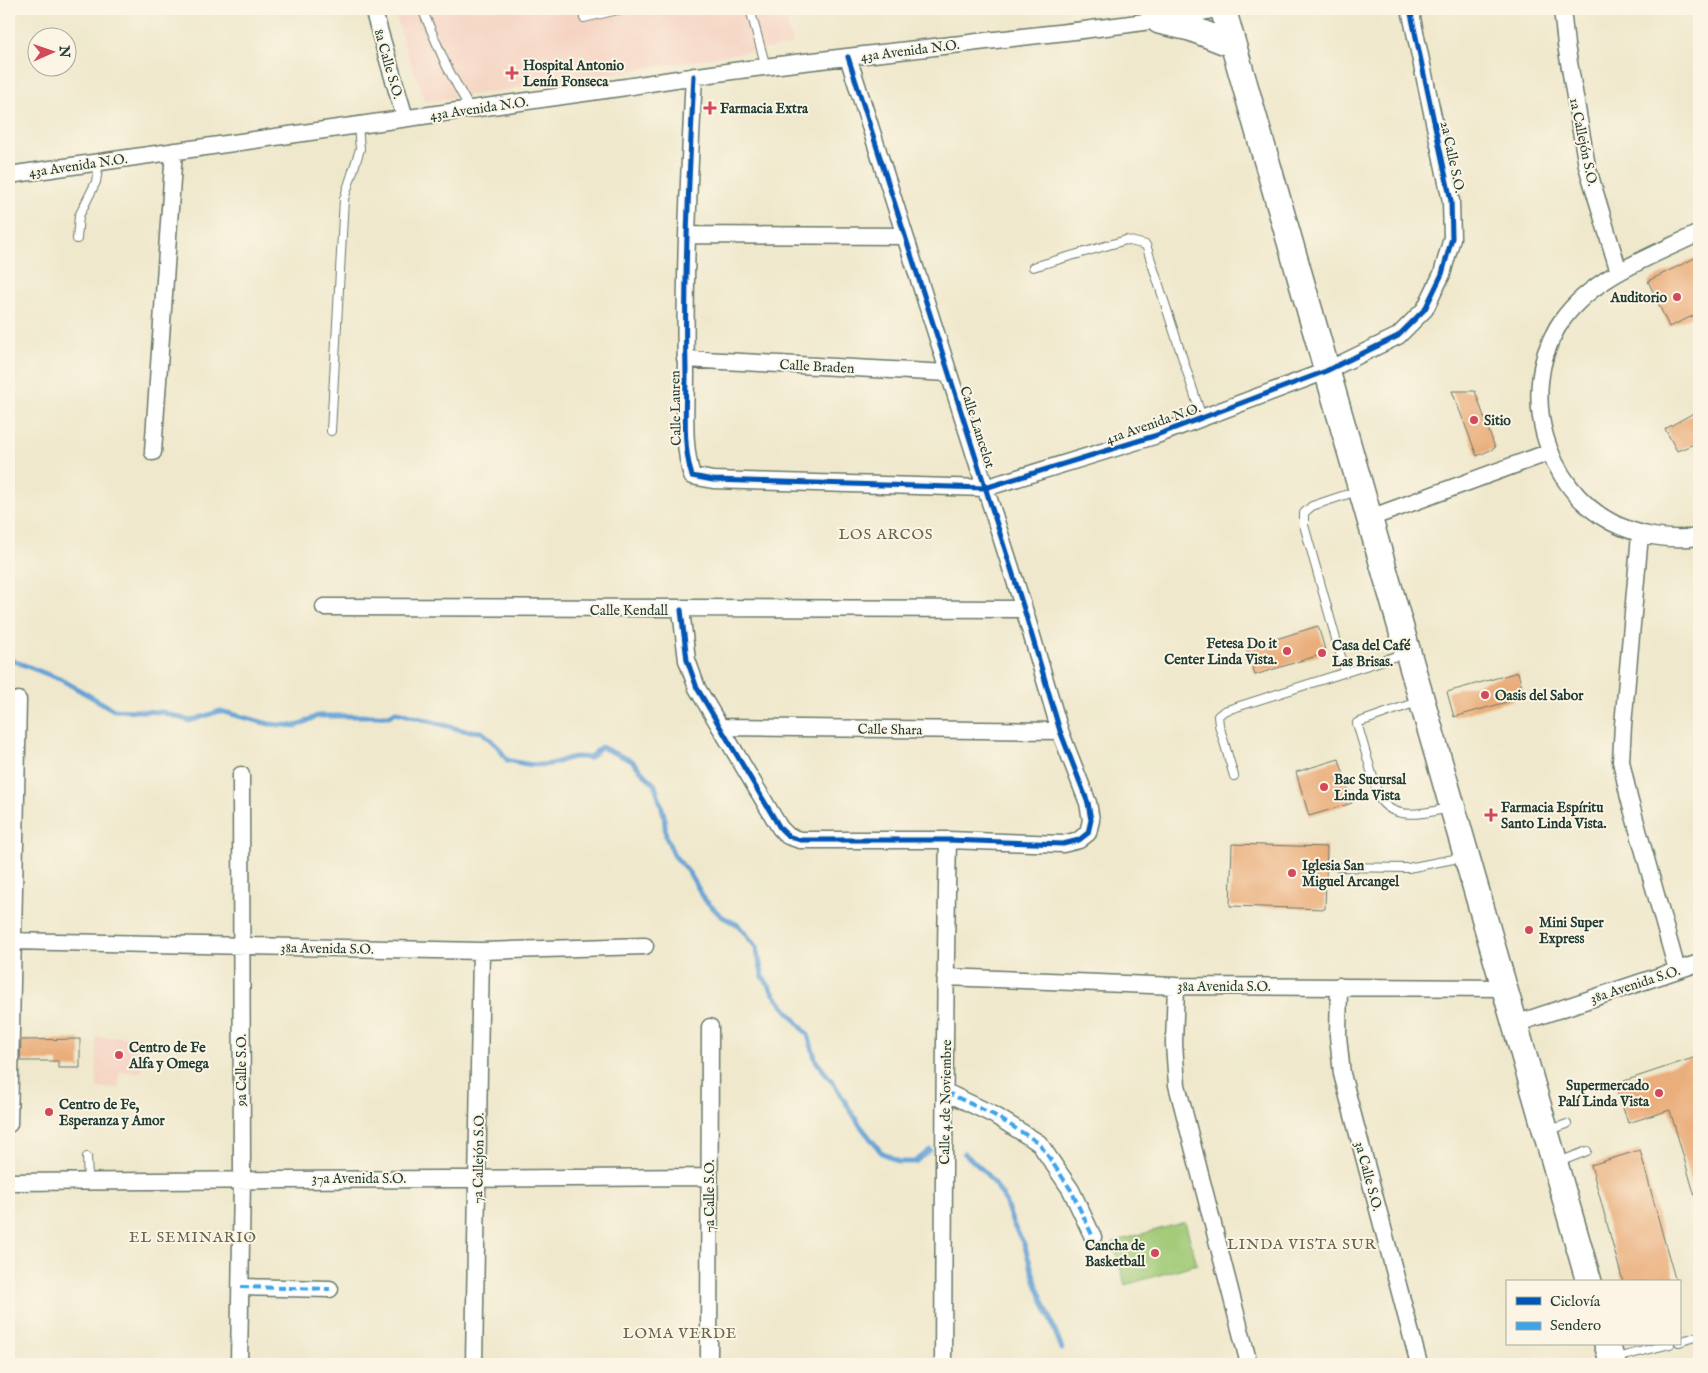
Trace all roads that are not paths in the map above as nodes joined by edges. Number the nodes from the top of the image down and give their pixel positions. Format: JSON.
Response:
{"nodes":[{"id":1,"x":373,"y":9,"type":"edge"},
{"id":2,"x":422,"y":9,"type":"edge"},
{"id":3,"x":622,"y":9,"type":"edge"},
{"id":4,"x":750,"y":9,"type":"edge"},
{"id":5,"x":1217,"y":9,"type":"edge"},
{"id":6,"x":1223,"y":9,"type":"edge"},
{"id":7,"x":1410,"y":9,"type":"edge"},
{"id":8,"x":1562,"y":9,"type":"edge"},
{"id":9,"x":1164,"y":15,"type":"edge"},
{"id":10,"x":584,"y":18,"type":"dead end"},
{"id":11,"x":1233,"y":45,"type":"junction"},
{"id":12,"x":848,"y":57,"type":"junction"},
{"id":13,"x":766,"y":67,"type":"junction"},
{"id":14,"x":694,"y":76,"type":"junction"},
{"id":15,"x":470,"y":109,"type":"junction"},
{"id":16,"x":405,"y":118,"type":"junction"},
{"id":17,"x":358,"y":125,"type":"junction"},
{"id":18,"x":174,"y":152,"type":"junction"},
{"id":19,"x":99,"y":162,"type":"junction"},
{"id":20,"x":9,"y":175,"type":"edge"},
{"id":21,"x":1699,"y":234,"type":"edge"},
{"id":22,"x":687,"y":235,"type":"junction"},
{"id":23,"x":905,"y":236,"type":"junction"},
{"id":24,"x":77,"y":239,"type":"dead end"},
{"id":25,"x":1033,"y":267,"type":"dead end"},
{"id":26,"x":1618,"y":272,"type":"junction"},
{"id":27,"x":685,"y":358,"type":"junction"},
{"id":28,"x":1326,"y":371,"type":"junction"},
{"id":29,"x":948,"y":373,"type":"junction"},
{"id":30,"x":1202,"y":418,"type":"junction"},
{"id":31,"x":331,"y":432,"type":"dead end"},
{"id":32,"x":153,"y":452,"type":"dead end"},
{"id":33,"x":1550,"y":452,"type":"junction"},
{"id":34,"x":985,"y":488,"type":"junction"},
{"id":35,"x":1361,"y":489,"type":"junction"},
{"id":36,"x":1370,"y":518,"type":"junction"},
{"id":37,"x":1640,"y":535,"type":"junction"},
{"id":38,"x":1699,"y":537,"type":"edge"},
{"id":39,"x":324,"y":607,"type":"dead end"},
{"id":40,"x":1024,"y":609,"type":"junction"},
{"id":41,"x":681,"y":610,"type":"junction"},
{"id":42,"x":1408,"y":652,"type":"junction"},
{"id":43,"x":1345,"y":671,"type":"junction"},
{"id":44,"x":18,"y":700,"type":"dead end"},
{"id":45,"x":1422,"y":701,"type":"junction"},
{"id":46,"x":720,"y":727,"type":"junction"},
{"id":47,"x":1060,"y":731,"type":"junction"},
{"id":48,"x":241,"y":775,"type":"dead end"},
{"id":49,"x":1234,"y":776,"type":"dead end"},
{"id":50,"x":1452,"y":808,"type":"junction"},
{"id":51,"x":948,"y":840,"type":"junction"},
{"id":52,"x":1466,"y":856,"type":"junction"},
{"id":53,"x":1338,"y":867,"type":"dead end"},
{"id":54,"x":11,"y":941,"type":"edge"},
{"id":55,"x":240,"y":946,"type":"junction"},
{"id":56,"x":645,"y":946,"type":"dead end"},
{"id":57,"x":482,"y":951,"type":"junction"},
{"id":58,"x":1699,"y":963,"type":"edge"},
{"id":59,"x":1677,"y":970,"type":"junction"},
{"id":60,"x":945,"y":977,"type":"junction"},
{"id":61,"x":1176,"y":986,"type":"junction"},
{"id":62,"x":1339,"y":986,"type":"junction"},
{"id":63,"x":1504,"y":988,"type":"junction"},
{"id":64,"x":1515,"y":1024,"type":"junction"},
{"id":65,"x":710,"y":1027,"type":"dead end"},
{"id":66,"x":946,"y":1092,"type":"junction"},
{"id":67,"x":9,"y":1124,"type":"edge"},
{"id":68,"x":1587,"y":1151,"type":"dead end"},
{"id":69,"x":87,"y":1157,"type":"dead end"},
{"id":70,"x":1555,"y":1163,"type":"junction"},
{"id":71,"x":478,"y":1177,"type":"junction"},
{"id":72,"x":709,"y":1177,"type":"junction"},
{"id":73,"x":242,"y":1179,"type":"junction"},
{"id":74,"x":88,"y":1181,"type":"junction"},
{"id":75,"x":9,"y":1182,"type":"edge"},
{"id":76,"x":1094,"y":1237,"type":"dead end"},
{"id":77,"x":1588,"y":1280,"type":"edge"},
{"id":78,"x":241,"y":1287,"type":"junction"},
{"id":79,"x":330,"y":1289,"type":"dead end"},
{"id":80,"x":1699,"y":1336,"type":"edge"},
{"id":81,"x":1680,"y":1342,"type":"edge"},
{"id":82,"x":1660,"y":1346,"type":"edge"},
{"id":83,"x":1610,"y":1356,"type":"edge"},
{"id":84,"x":239,"y":1364,"type":"edge"},
{"id":85,"x":474,"y":1364,"type":"edge"},
{"id":86,"x":708,"y":1364,"type":"edge"},
{"id":87,"x":943,"y":1364,"type":"edge"},
{"id":88,"x":1249,"y":1364,"type":"edge"},
{"id":89,"x":1419,"y":1364,"type":"edge"}],
"edges":[{"from":1,"to":16,"type":"street","name":"8a Calle S.O."},
{"from":2,"to":15,"type":"lane"},
{"from":3,"to":10,"type":"lane"},
{"from":4,"to":13,"type":"lane"},
{"from":5,"to":9,"type":"street","name":"43a Avenida N.O."},
{"from":6,"to":11,"type":"main road"},
{"from":7,"to":28,"type":"street","name":"2a Calle S.O."},
{"from":8,"to":26,"type":"street","name":"1a Callejón S.O."},
{"from":9,"to":11,"type":"main road"},
{"from":9,"to":12,"type":"street","name":"43a Avenida N.O."},
{"from":11,"to":28,"type":"main road"},
{"from":12,"to":13,"type":"street","name":"43a Avenida N.O."},
{"from":12,"to":23,"type":"street","name":"Calle Lancelot"},
{"from":13,"to":14,"type":"street","name":"43a Avenida N.O."},
{"from":14,"to":15,"type":"street","name":"43a Avenida N.O."},
{"from":14,"to":22,"type":"street","name":"Calle Lauren"},
{"from":15,"to":16,"type":"street","name":"43a Avenida N.O."},
{"from":16,"to":17,"type":"street","name":"43a Avenida N.O."},
{"from":17,"to":18,"type":"street","name":"43a Avenida N.O."},
{"from":17,"to":31,"type":"lane"},
{"from":18,"to":19,"type":"street","name":"43a Avenida N.O."},
{"from":18,"to":32,"type":"street"},
{"from":19,"to":20,"type":"street","name":"43a Avenida N.O."},
{"from":19,"to":24,"type":"lane"},
{"from":21,"to":26,"type":"street"},
{"from":22,"to":23,"type":"street"},
{"from":22,"to":27,"type":"street","name":"Calle Lauren"},
{"from":23,"to":29,"type":"street","name":"Calle Lancelot"},
{"from":25,"to":30,"type":"lane"},
{"from":26,"to":33,"type":"street"},
{"from":27,"to":29,"type":"street","name":"Calle Braden"},
{"from":27,"to":34,"type":"street","name":"Calle Lauren"},
{"from":28,"to":30,"type":"street","name":"41a Avenida N.O."},
{"from":28,"to":35,"type":"main road"},
{"from":29,"to":34,"type":"street","name":"Calle Lancelot"},
{"from":30,"to":34,"type":"street","name":"41a Avenida N.O."},
{"from":33,"to":36,"type":"street"},
{"from":33,"to":37,"type":"street"},
{"from":34,"to":40,"type":"street","name":"Calle Lancelot"},
{"from":35,"to":36,"type":"main road"},
{"from":35,"to":43,"type":"lane"},
{"from":36,"to":42,"type":"main road"},
{"from":37,"to":38,"type":"street"},
{"from":37,"to":59,"type":"street"},
{"from":39,"to":41,"type":"street","name":"Calle Kendall"},
{"from":40,"to":41,"type":"street","name":"Calle Kendall"},
{"from":40,"to":47,"type":"street","name":"Calle Lancelot"},
{"from":41,"to":46,"type":"street"},
{"from":42,"to":43,"type":"lane"},
{"from":42,"to":45,"type":"main road"},
{"from":43,"to":49,"type":"lane"},
{"from":44,"to":54,"type":"street"},
{"from":45,"to":50,"type":"main road"},
{"from":45,"to":50,"type":"lane"},
{"from":46,"to":47,"type":"street","name":"Calle Shara"},
{"from":46,"to":51,"type":"street"},
{"from":47,"to":51,"type":"street","name":"Calle Lancelot"},
{"from":48,"to":55,"type":"street","name":"9a Calle S.O."},
{"from":50,"to":52,"type":"main road"},
{"from":51,"to":60,"type":"street","name":"Calle 4 de Noviembre"},
{"from":52,"to":53,"type":"lane"},
{"from":52,"to":63,"type":"main road"},
{"from":54,"to":55,"type":"street","name":"38a Avenida S.O."},
{"from":54,"to":67,"type":"street"},
{"from":55,"to":57,"type":"street","name":"38a Avenida S.O."},
{"from":55,"to":73,"type":"street","name":"9a Calle S.O."},
{"from":56,"to":57,"type":"street","name":"38a Avenida S.O."},
{"from":57,"to":71,"type":"street","name":"7a Callejón S.O."},
{"from":58,"to":59,"type":"street","name":"38a Avenida S.O."},
{"from":59,"to":64,"type":"street","name":"38a Avenida S.O."},
{"from":60,"to":61,"type":"street","name":"38a Avenida S.O."},
{"from":60,"to":66,"type":"street","name":"Calle 4 de Noviembre"},
{"from":61,"to":62,"type":"street","name":"38a Avenida S.O."},
{"from":61,"to":88,"type":"street"},
{"from":62,"to":63,"type":"street","name":"38a Avenida S.O."},
{"from":62,"to":89,"type":"street","name":"3a Calle S.O."},
{"from":63,"to":64,"type":"main road"},
{"from":64,"to":70,"type":"main road"},
{"from":65,"to":72,"type":"street","name":"7a Calle S.O."},
{"from":66,"to":76,"type":"street"},
{"from":66,"to":87,"type":"street","name":"Calle 4 de Noviembre"},
{"from":68,"to":70,"type":"lane"},
{"from":69,"to":74,"type":"lane"},
{"from":70,"to":77,"type":"main road"},
{"from":71,"to":72,"type":"street","name":"37a Avenida S.O."},
{"from":71,"to":73,"type":"street","name":"37a Avenida S.O."},
{"from":71,"to":85,"type":"street","name":"7a Callejón S.O."},
{"from":72,"to":86,"type":"street","name":"7a Calle S.O."},
{"from":73,"to":74,"type":"street","name":"37a Avenida S.O."},
{"from":73,"to":78,"type":"street","name":"9a Calle S.O."},
{"from":74,"to":75,"type":"street","name":"37a Avenida S.O."},
{"from":78,"to":79,"type":"street"},
{"from":78,"to":84,"type":"street","name":"9a Calle S.O."},
{"from":80,"to":81,"type":"lane"},
{"from":82,"to":83,"type":"lane"}]}
